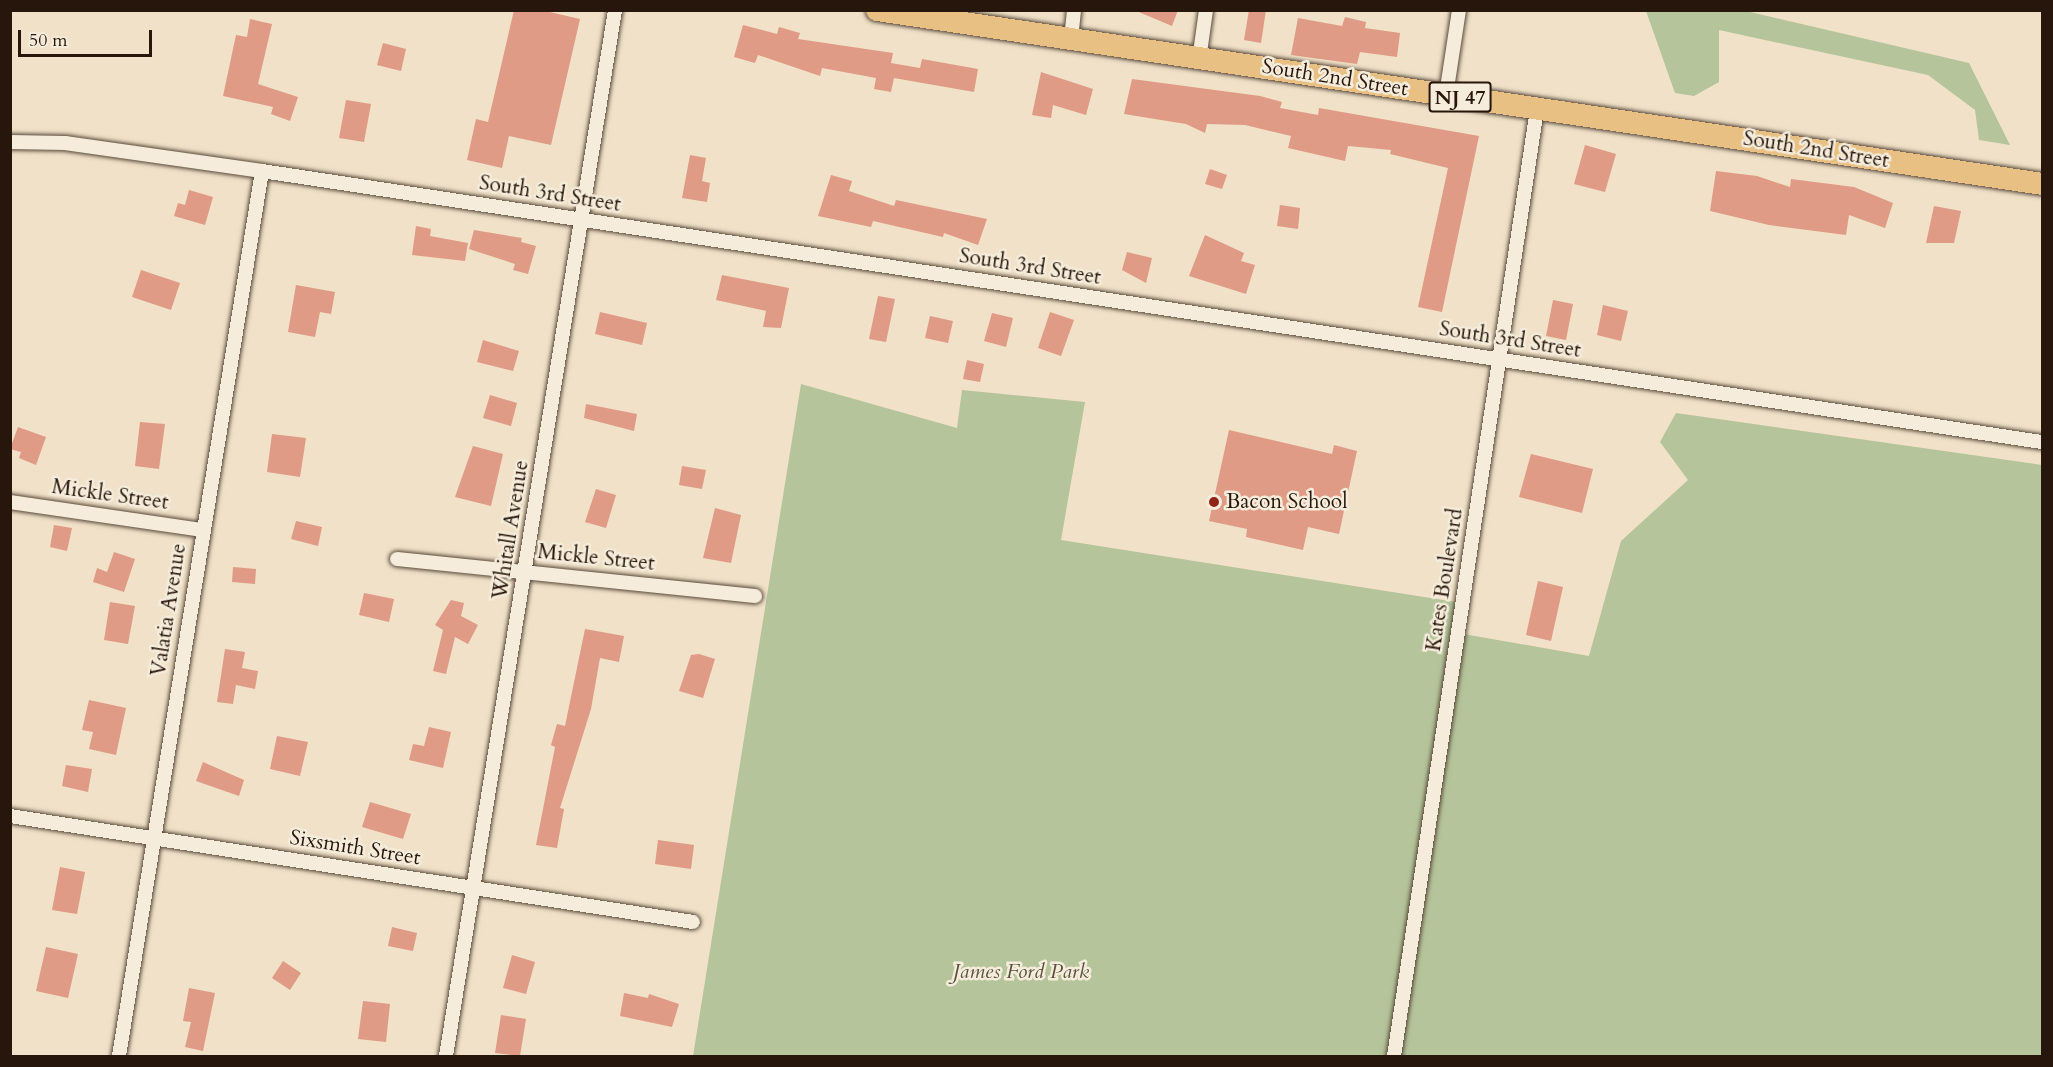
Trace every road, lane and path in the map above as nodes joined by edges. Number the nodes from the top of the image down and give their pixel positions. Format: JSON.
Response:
{"nodes":[{"id":1,"x":615,"y":10,"type":"edge"},
{"id":2,"x":877,"y":10,"type":"edge"},
{"id":3,"x":1074,"y":10,"type":"edge"},
{"id":4,"x":1206,"y":10,"type":"edge"},
{"id":5,"x":1459,"y":10,"type":"edge"},
{"id":6,"x":1071,"y":39,"type":"junction"},
{"id":7,"x":1199,"y":60,"type":"junction"},
{"id":8,"x":1446,"y":95,"type":"junction"},
{"id":9,"x":1537,"y":110,"type":"junction"},
{"id":10,"x":10,"y":142,"type":"edge"},
{"id":11,"x":262,"y":171,"type":"junction"},
{"id":12,"x":2043,"y":184,"type":"edge"},
{"id":13,"x":581,"y":220,"type":"junction"},
{"id":14,"x":1499,"y":360,"type":"junction"},
{"id":15,"x":2043,"y":442,"type":"edge"},
{"id":16,"x":10,"y":502,"type":"edge"},
{"id":17,"x":203,"y":530,"type":"junction"},
{"id":18,"x":397,"y":559,"type":"dead end"},
{"id":19,"x":525,"y":572,"type":"junction"},
{"id":20,"x":755,"y":596,"type":"dead end"},
{"id":21,"x":10,"y":816,"type":"edge"},
{"id":22,"x":154,"y":838,"type":"junction"},
{"id":23,"x":474,"y":888,"type":"junction"},
{"id":24,"x":693,"y":922,"type":"dead end"},
{"id":25,"x":119,"y":1056,"type":"edge"},
{"id":26,"x":446,"y":1056,"type":"edge"},
{"id":27,"x":1394,"y":1056,"type":"edge"}],
"edges":[{"from":1,"to":13,"type":"street","name":"Whitall Avenue"},
{"from":2,"to":6,"type":"main road","name":"South 2nd Street","number":"NJ 47"},
{"from":3,"to":6,"type":"street"},
{"from":4,"to":7,"type":"street"},
{"from":5,"to":8,"type":"street"},
{"from":6,"to":7,"type":"main road","name":"South 2nd Street","number":"NJ 47"},
{"from":7,"to":8,"type":"main road","name":"South 2nd Street","number":"NJ 47"},
{"from":8,"to":9,"type":"main road","name":"South 2nd Street","number":"NJ 47"},
{"from":9,"to":12,"type":"main road","name":"South 2nd Street","number":"NJ 47"},
{"from":9,"to":14,"type":"street","name":"Kates Boulevard"},
{"from":10,"to":11,"type":"street","name":"South 3rd Street"},
{"from":11,"to":13,"type":"street","name":"South 3rd Street"},
{"from":11,"to":17,"type":"street","name":"Valatia Avenue"},
{"from":13,"to":14,"type":"street","name":"South 3rd Street"},
{"from":13,"to":19,"type":"street","name":"Whitall Avenue"},
{"from":14,"to":15,"type":"street","name":"South 3rd Street"},
{"from":14,"to":27,"type":"street","name":"Kates Boulevard"},
{"from":16,"to":17,"type":"street","name":"Mickle Street"},
{"from":17,"to":22,"type":"street","name":"Valatia Avenue"},
{"from":18,"to":19,"type":"street","name":"Mickle Street"},
{"from":19,"to":20,"type":"street","name":"Mickle Street"},
{"from":19,"to":23,"type":"street","name":"Whitall Avenue"},
{"from":21,"to":22,"type":"street","name":"Sixsmith Street"},
{"from":22,"to":23,"type":"street","name":"Sixsmith Street"},
{"from":22,"to":25,"type":"street","name":"Valatia Avenue"},
{"from":23,"to":24,"type":"street","name":"Sixsmith Street"},
{"from":23,"to":26,"type":"street","name":"Whitall Avenue"}]}
